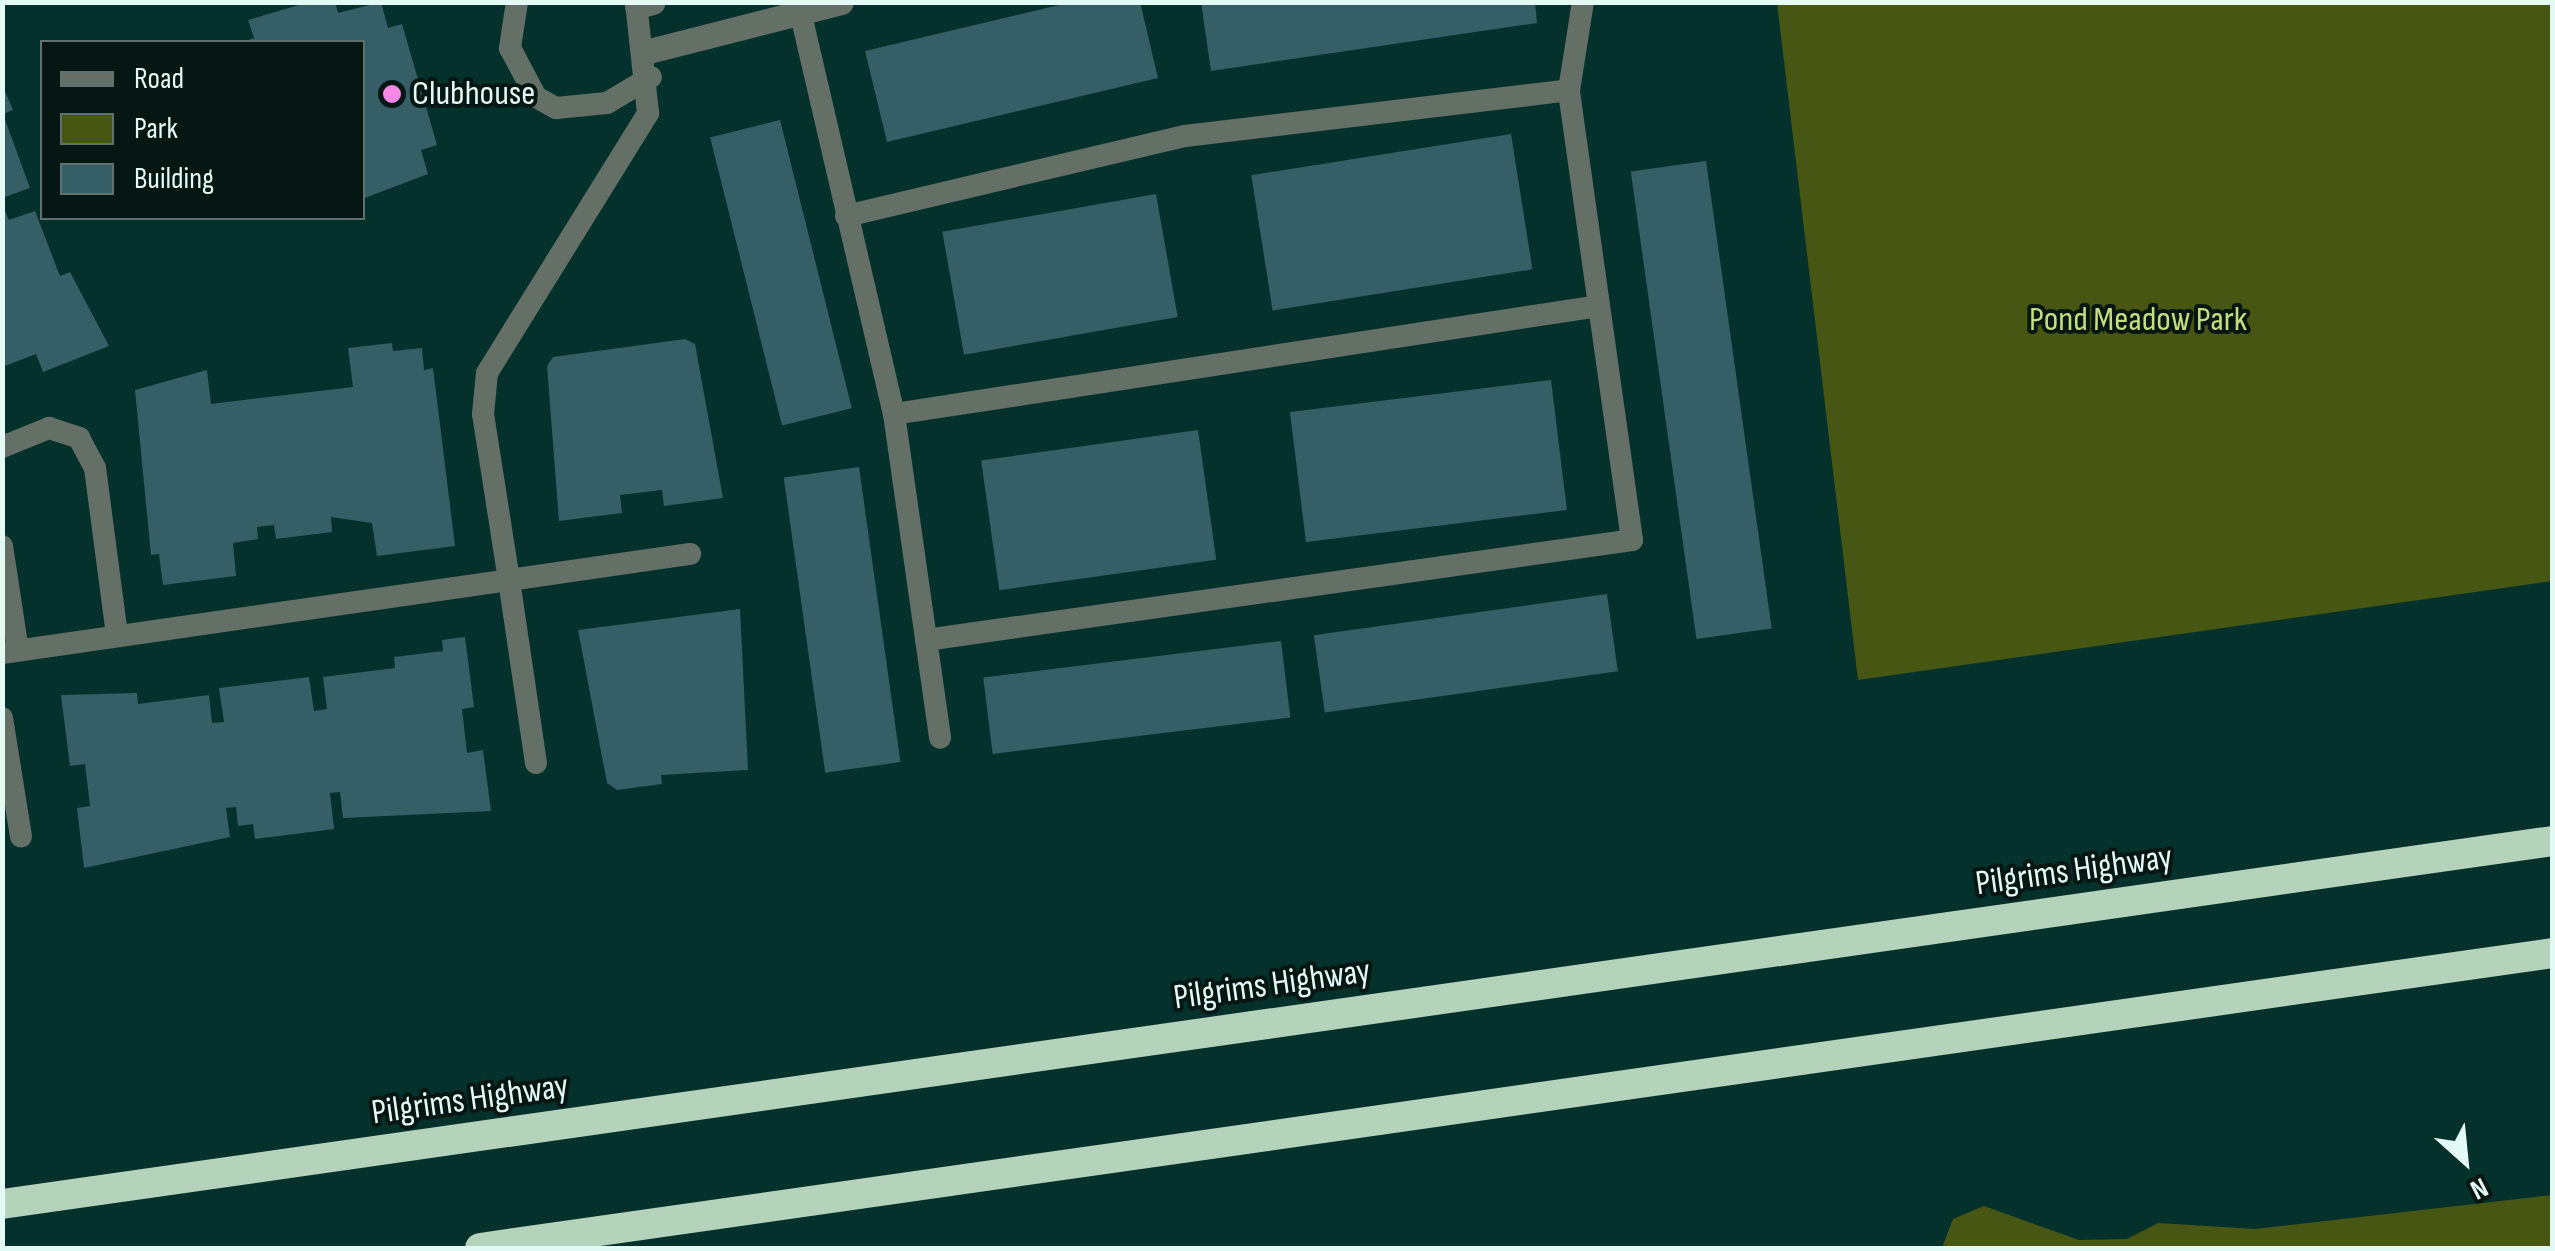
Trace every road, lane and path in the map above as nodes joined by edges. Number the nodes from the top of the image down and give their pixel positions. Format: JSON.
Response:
{"nodes":[{"id":1,"x":516,"y":2,"type":"edge"},
{"id":2,"x":841,"y":2,"type":"edge"},
{"id":3,"x":1584,"y":2,"type":"edge"},
{"id":4,"x":642,"y":4,"type":"edge"},
{"id":5,"x":799,"y":8,"type":"edge"},
{"id":6,"x":648,"y":50,"type":"junction"},
{"id":7,"x":651,"y":77,"type":"junction"},
{"id":8,"x":1569,"y":90,"type":"junction"},
{"id":9,"x":846,"y":216,"type":"junction"},
{"id":10,"x":1600,"y":306,"type":"junction"},
{"id":11,"x":894,"y":414,"type":"junction"},
{"id":12,"x":2,"y":447,"type":"edge"},
{"id":13,"x":2,"y":546,"type":"edge"},
{"id":14,"x":690,"y":554,"type":"dead end"},
{"id":15,"x":509,"y":580,"type":"junction"},
{"id":16,"x":117,"y":636,"type":"junction"},
{"id":17,"x":926,"y":640,"type":"junction"},
{"id":18,"x":10,"y":652,"type":"edge"},
{"id":19,"x":2,"y":718,"type":"edge"},
{"id":20,"x":940,"y":738,"type":"dead end"},
{"id":21,"x":536,"y":762,"type":"dead end"},
{"id":22,"x":21,"y":836,"type":"dead end"},
{"id":23,"x":2552,"y":840,"type":"edge"},
{"id":24,"x":2552,"y":953,"type":"edge"},
{"id":25,"x":2,"y":1204,"type":"edge"},
{"id":26,"x":480,"y":1248,"type":"edge"}],
"edges":[{"from":1,"to":7,"type":"lane"},
{"from":2,"to":5,"type":"street"},
{"from":3,"to":8,"type":"lane"},
{"from":4,"to":6,"type":"lane"},
{"from":5,"to":6,"type":"street"},
{"from":5,"to":9,"type":"lane"},
{"from":6,"to":7,"type":"lane"},
{"from":7,"to":15,"type":"lane"},
{"from":8,"to":9,"type":"lane"},
{"from":8,"to":10,"type":"lane"},
{"from":9,"to":11,"type":"lane"},
{"from":10,"to":11,"type":"lane"},
{"from":10,"to":17,"type":"lane"},
{"from":11,"to":17,"type":"lane"},
{"from":12,"to":16,"type":"lane"},
{"from":13,"to":18,"type":"lane"},
{"from":14,"to":15,"type":"lane"},
{"from":15,"to":16,"type":"lane"},
{"from":15,"to":21,"type":"lane"},
{"from":16,"to":18,"type":"lane"},
{"from":17,"to":20,"type":"lane"},
{"from":19,"to":22,"type":"lane"},
{"from":23,"to":25,"type":"highway","name":"Pilgrims Highway"},
{"from":24,"to":26,"type":"highway"}]}
